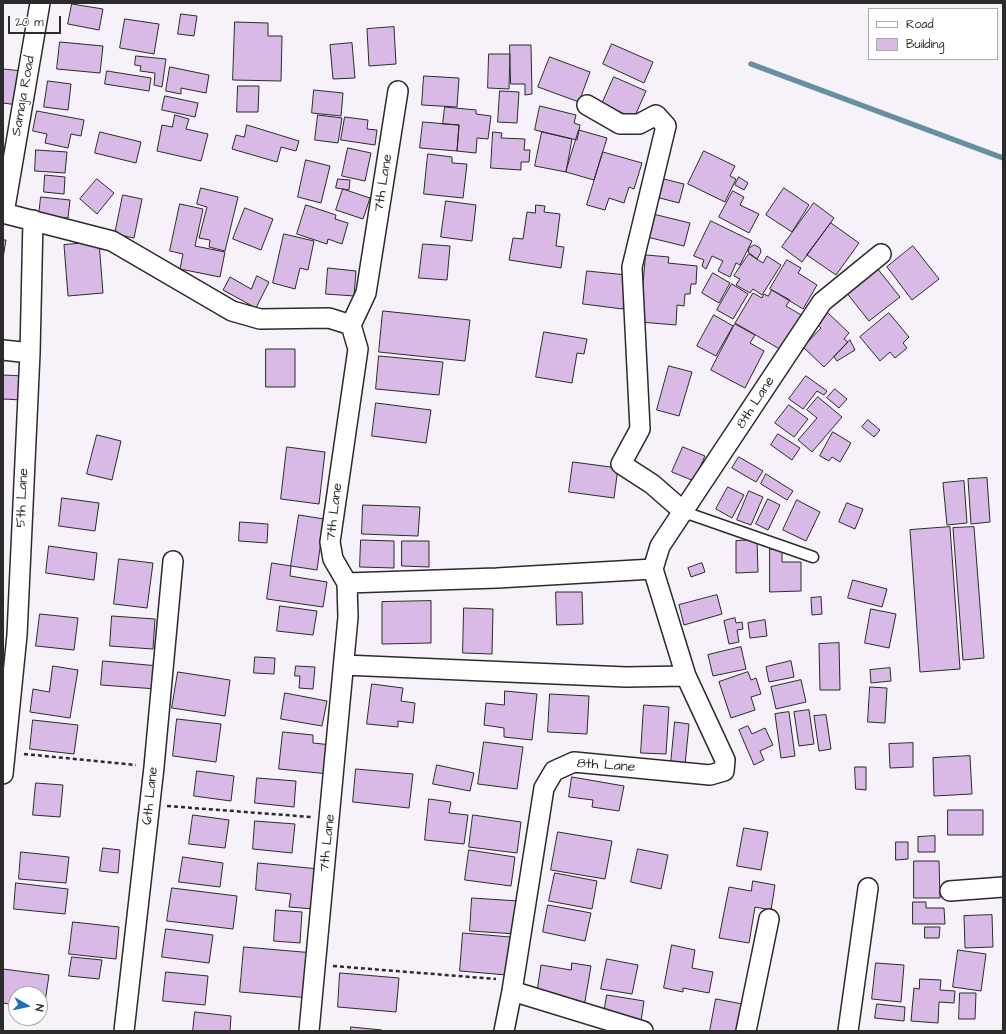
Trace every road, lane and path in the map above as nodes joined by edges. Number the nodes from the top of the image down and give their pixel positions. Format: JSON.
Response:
{"nodes":[{"id":1,"x":40,"y":3,"type":"edge"},
{"id":2,"x":398,"y":91,"type":"dead end"},
{"id":3,"x":587,"y":105,"type":"dead end"},
{"id":4,"x":3,"y":213,"type":"edge"},
{"id":5,"x":33,"y":220,"type":"junction"},
{"id":6,"x":881,"y":254,"type":"dead end"},
{"id":7,"x":351,"y":325,"type":"junction"},
{"id":8,"x":3,"y":350,"type":"edge"},
{"id":9,"x":30,"y":353,"type":"junction"},
{"id":10,"x":684,"y":512,"type":"junction"},
{"id":11,"x":813,"y":557,"type":"dead end"},
{"id":12,"x":173,"y":561,"type":"dead end"},
{"id":13,"x":654,"y":569,"type":"junction"},
{"id":14,"x":347,"y":583,"type":"junction"},
{"id":15,"x":344,"y":665,"type":"junction"},
{"id":16,"x":686,"y":676,"type":"junction"},
{"id":17,"x":5,"y":752,"type":"junction"},
{"id":18,"x":154,"y":767,"type":"junction"},
{"id":19,"x":3,"y":774,"type":"edge"},
{"id":20,"x":150,"y":804,"type":"junction"},
{"id":21,"x":330,"y":819,"type":"junction"},
{"id":22,"x":1003,"y":887,"type":"edge"},
{"id":23,"x":868,"y":888,"type":"dead end"},
{"id":24,"x":950,"y":891,"type":"dead end"},
{"id":25,"x":769,"y":919,"type":"dead end"},
{"id":26,"x":316,"y":964,"type":"junction"},
{"id":27,"x":513,"y":985,"type":"junction"},
{"id":28,"x":124,"y":1031,"type":"edge"},
{"id":29,"x":309,"y":1031,"type":"edge"},
{"id":30,"x":504,"y":1031,"type":"edge"},
{"id":31,"x":643,"y":1031,"type":"edge"},
{"id":32,"x":746,"y":1031,"type":"edge"},
{"id":33,"x":848,"y":1031,"type":"edge"}],
"edges":[{"from":1,"to":4,"type":"street","name":"Samaja Road"},
{"from":2,"to":7,"type":"street","name":"7th Lane"},
{"from":3,"to":10,"type":"street"},
{"from":4,"to":5,"type":"street"},
{"from":5,"to":7,"type":"street"},
{"from":5,"to":9,"type":"street","name":"5th Lane"},
{"from":6,"to":10,"type":"street","name":"8th Lane"},
{"from":7,"to":14,"type":"street","name":"7th Lane"},
{"from":8,"to":9,"type":"street"},
{"from":9,"to":17,"type":"street","name":"5th Lane"},
{"from":10,"to":11,"type":"lane"},
{"from":10,"to":13,"type":"street","name":"8th Lane"},
{"from":12,"to":18,"type":"street","name":"6th Lane"},
{"from":13,"to":14,"type":"street"},
{"from":13,"to":16,"type":"street","name":"8th Lane"},
{"from":14,"to":15,"type":"street","name":"7th Lane"},
{"from":15,"to":16,"type":"street"},
{"from":15,"to":21,"type":"street","name":"7th Lane"},
{"from":16,"to":27,"type":"street","name":"8th Lane"},
{"from":17,"to":18,"type":"path"},
{"from":17,"to":19,"type":"street","name":"5th Lane"},
{"from":18,"to":20,"type":"street","name":"6th Lane"},
{"from":20,"to":21,"type":"path"},
{"from":20,"to":28,"type":"street","name":"6th Lane"},
{"from":21,"to":26,"type":"street","name":"7th Lane"},
{"from":22,"to":24,"type":"street"},
{"from":23,"to":33,"type":"street"},
{"from":25,"to":32,"type":"street"},
{"from":26,"to":27,"type":"path"},
{"from":26,"to":29,"type":"street","name":"7th Lane"},
{"from":27,"to":30,"type":"street","name":"8th Lane"},
{"from":27,"to":31,"type":"street"}]}
